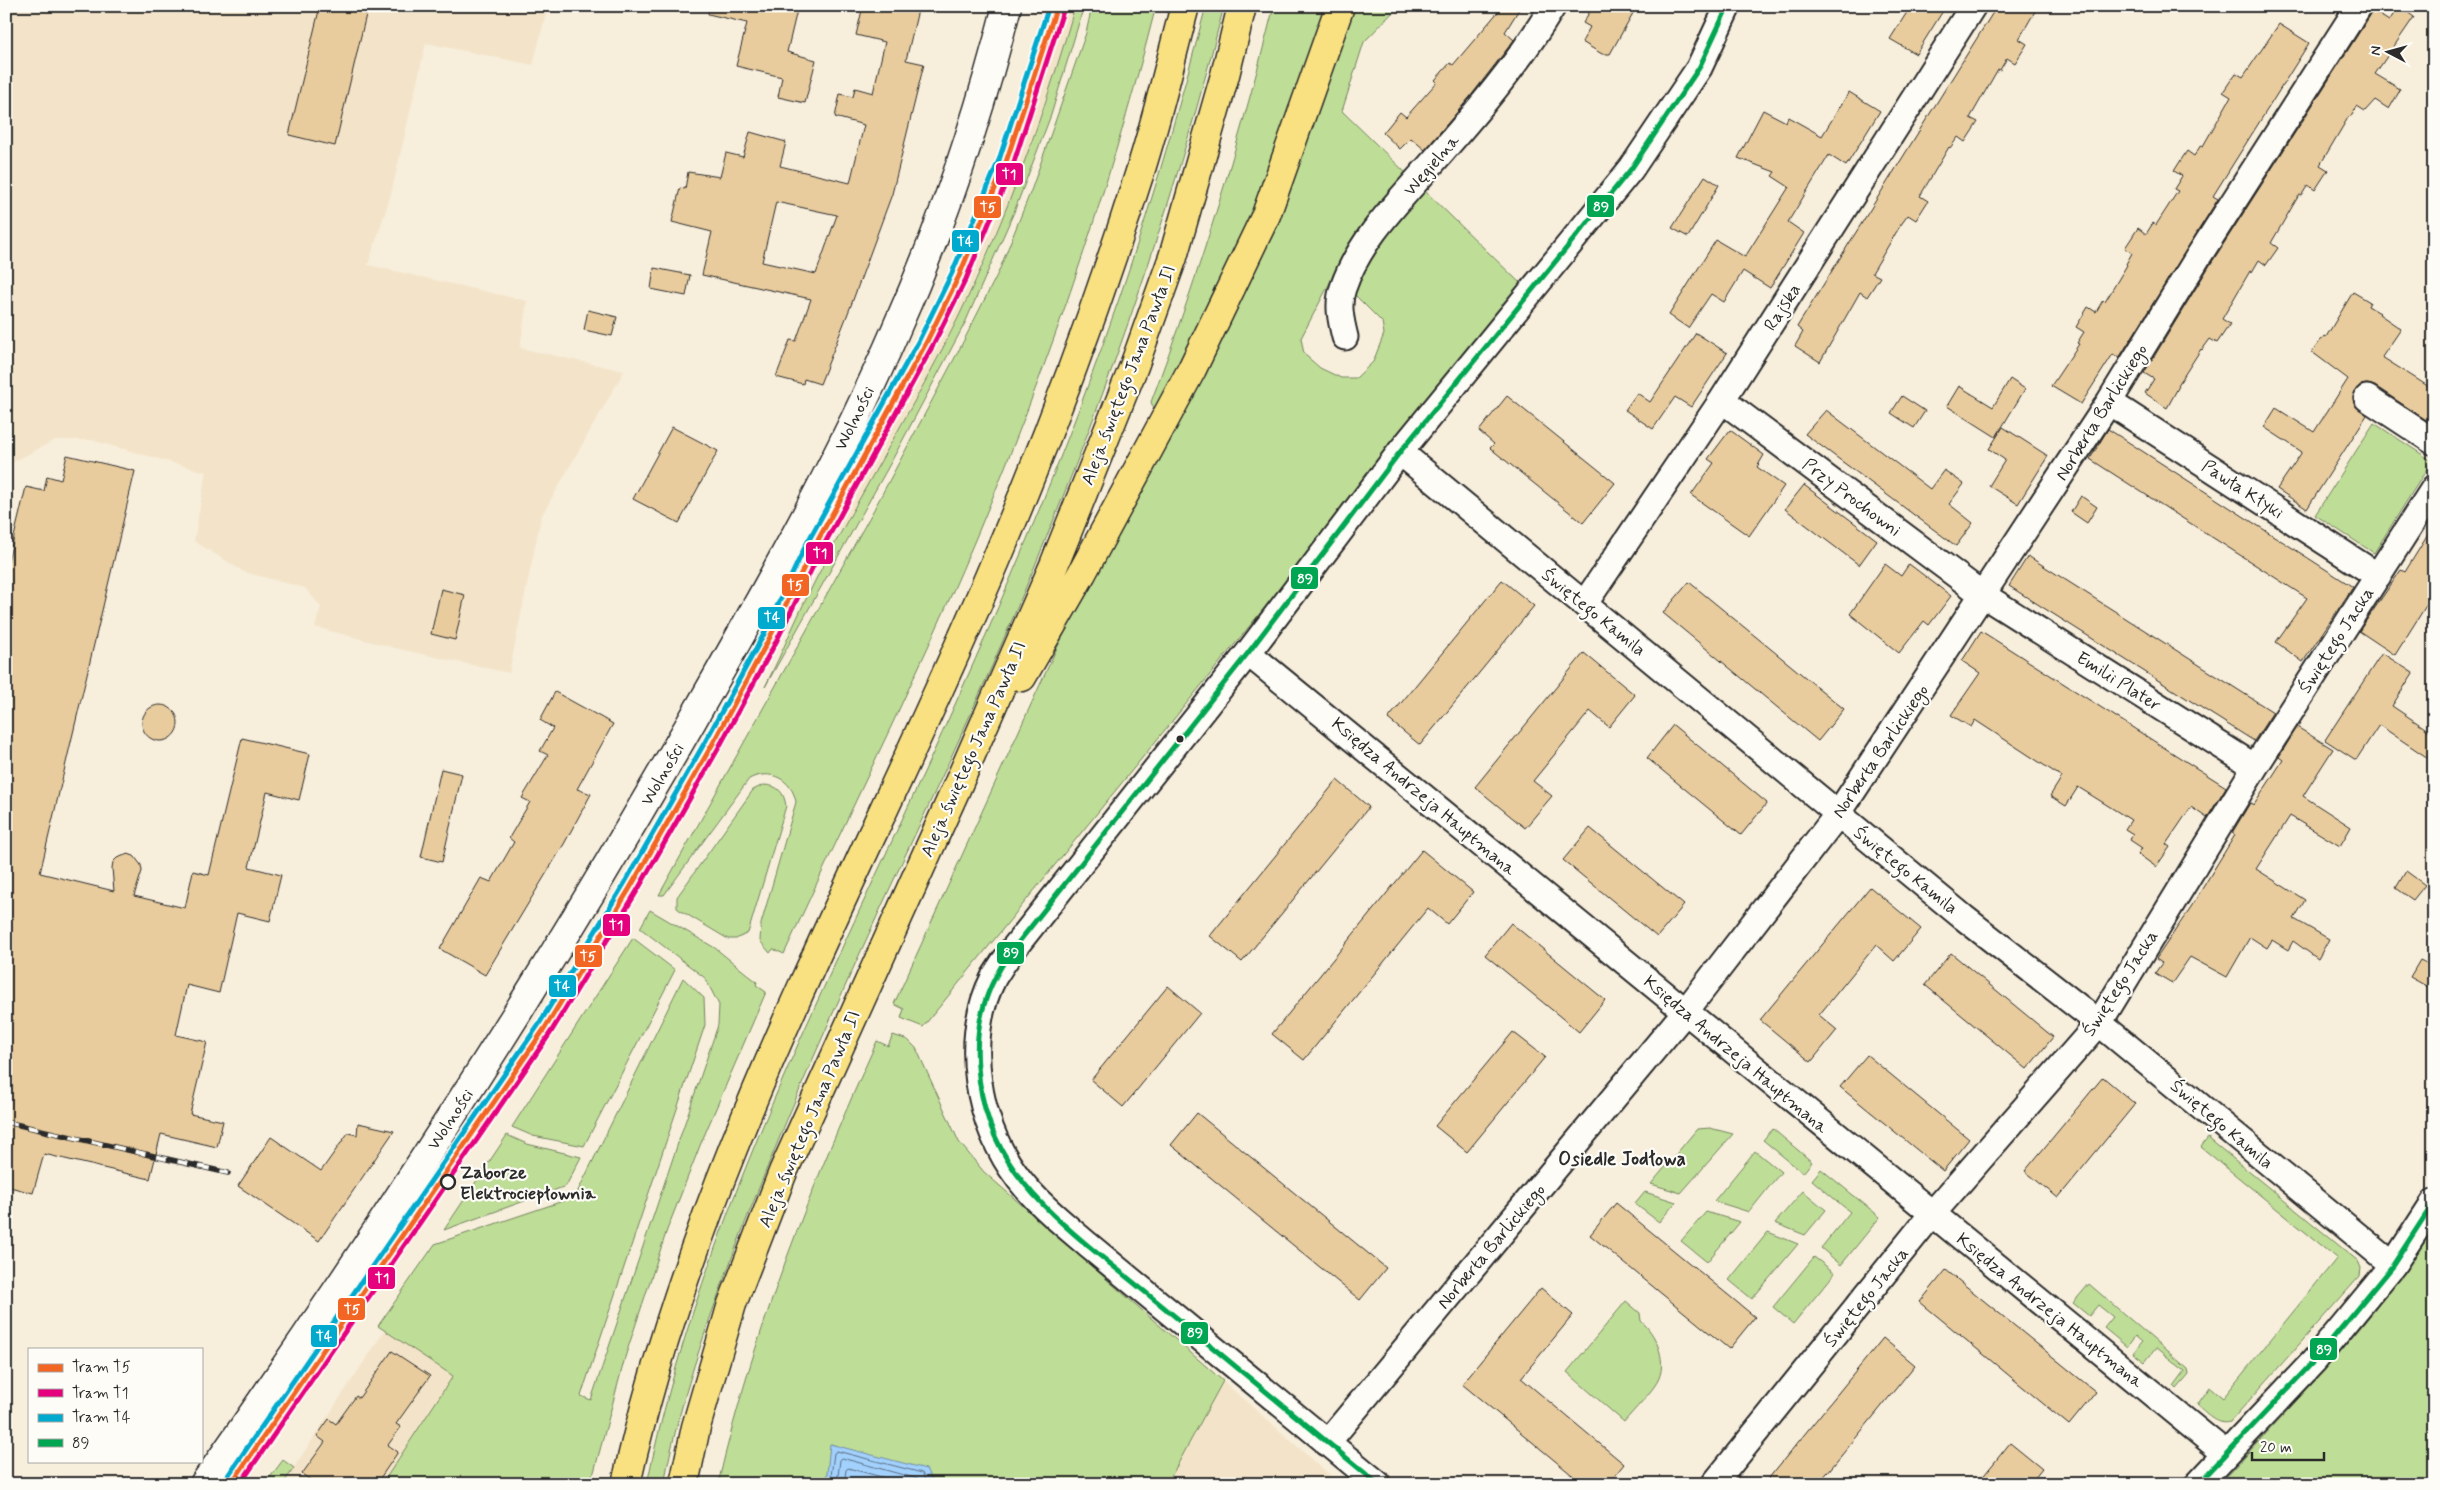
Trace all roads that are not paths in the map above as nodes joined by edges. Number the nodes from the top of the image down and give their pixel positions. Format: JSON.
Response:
{"nodes":[{"id":1,"x":1006,"y":6,"type":"edge"},
{"id":2,"x":1185,"y":6,"type":"edge"},
{"id":3,"x":1242,"y":6,"type":"edge"},
{"id":4,"x":1340,"y":6,"type":"edge"},
{"id":5,"x":1553,"y":6,"type":"edge"},
{"id":6,"x":1728,"y":6,"type":"edge"},
{"id":7,"x":1973,"y":6,"type":"edge"},
{"id":8,"x":2359,"y":6,"type":"edge"},
{"id":9,"x":1345,"y":336,"type":"dead end"},
{"id":10,"x":2367,"y":398,"type":"dead end"},
{"id":11,"x":1722,"y":400,"type":"junction"},
{"id":12,"x":2109,"y":402,"type":"junction"},
{"id":13,"x":2434,"y":442,"type":"edge"},
{"id":14,"x":1400,"y":452,"type":"junction"},
{"id":15,"x":2434,"y":488,"type":"edge"},
{"id":16,"x":2378,"y":576,"type":"junction"},
{"id":17,"x":1983,"y":595,"type":"junction"},
{"id":18,"x":1585,"y":603,"type":"junction"},
{"id":19,"x":1248,"y":653,"type":"junction"},
{"id":20,"x":2255,"y":768,"type":"junction"},
{"id":21,"x":956,"y":789,"type":"junction"},
{"id":22,"x":1838,"y":814,"type":"junction"},
{"id":23,"x":1684,"y":1012,"type":"junction"},
{"id":24,"x":2099,"y":1023,"type":"junction"},
{"id":25,"x":2434,"y":1202,"type":"edge"},
{"id":26,"x":1932,"y":1214,"type":"junction"},
{"id":27,"x":2393,"y":1264,"type":"junction"},
{"id":28,"x":1327,"y":1442,"type":"junction"},
{"id":29,"x":2226,"y":1454,"type":"junction"},
{"id":30,"x":204,"y":1484,"type":"edge"},
{"id":31,"x":626,"y":1484,"type":"edge"},
{"id":32,"x":684,"y":1484,"type":"edge"},
{"id":33,"x":1378,"y":1484,"type":"edge"},
{"id":34,"x":1714,"y":1484,"type":"edge"},
{"id":35,"x":2198,"y":1484,"type":"edge"}],
"edges":[{"from":1,"to":30,"type":"street","name":"Wolności"},
{"from":2,"to":31,"type":"main road"},
{"from":3,"to":21,"type":"main road","name":"Aleja świętego Jana Pawła II"},
{"from":4,"to":21,"type":"main road"},
{"from":5,"to":9,"type":"street","name":"Węgielna"},
{"from":6,"to":14,"type":"street"},
{"from":7,"to":11,"type":"street","name":"Rajska"},
{"from":8,"to":12,"type":"street","name":"Norberta Barlickiego"},
{"from":10,"to":13,"type":"street"},
{"from":11,"to":17,"type":"street","name":"Przy Prochowni"},
{"from":11,"to":18,"type":"street","name":"Rajska"},
{"from":12,"to":16,"type":"street","name":"Pawła Kłyki"},
{"from":12,"to":17,"type":"street","name":"Norberta Barlickiego"},
{"from":14,"to":18,"type":"street","name":"Świętego Kamila"},
{"from":14,"to":19,"type":"street"},
{"from":15,"to":16,"type":"street","name":"Świętego Jacka"},
{"from":16,"to":20,"type":"street","name":"Świętego Jacka"},
{"from":17,"to":20,"type":"street","name":"Emilii Plater"},
{"from":17,"to":22,"type":"street","name":"Norberta Barlickiego"},
{"from":18,"to":22,"type":"street","name":"Świętego Kamila"},
{"from":19,"to":23,"type":"street","name":"Księdza Andrzeja Hauptmana"},
{"from":19,"to":28,"type":"street"},
{"from":20,"to":24,"type":"street","name":"Świętego Jacka"},
{"from":21,"to":32,"type":"main road","name":"Aleja świętego Jana Pawła II"},
{"from":22,"to":23,"type":"street","name":"Norberta Barlickiego"},
{"from":22,"to":24,"type":"street","name":"Świętego Kamila"},
{"from":23,"to":26,"type":"street","name":"Księdza Andrzeja Hauptmana"},
{"from":23,"to":28,"type":"street","name":"Norberta Barlickiego"},
{"from":24,"to":26,"type":"street","name":"Świętego Jacka"},
{"from":24,"to":27,"type":"street","name":"Świętego Kamila"},
{"from":25,"to":27,"type":"street"},
{"from":26,"to":29,"type":"street","name":"Księdza Andrzeja Hauptmana"},
{"from":26,"to":34,"type":"street","name":"Świętego Jacka"},
{"from":27,"to":29,"type":"street"},
{"from":28,"to":33,"type":"street"},
{"from":29,"to":35,"type":"street"}]}
